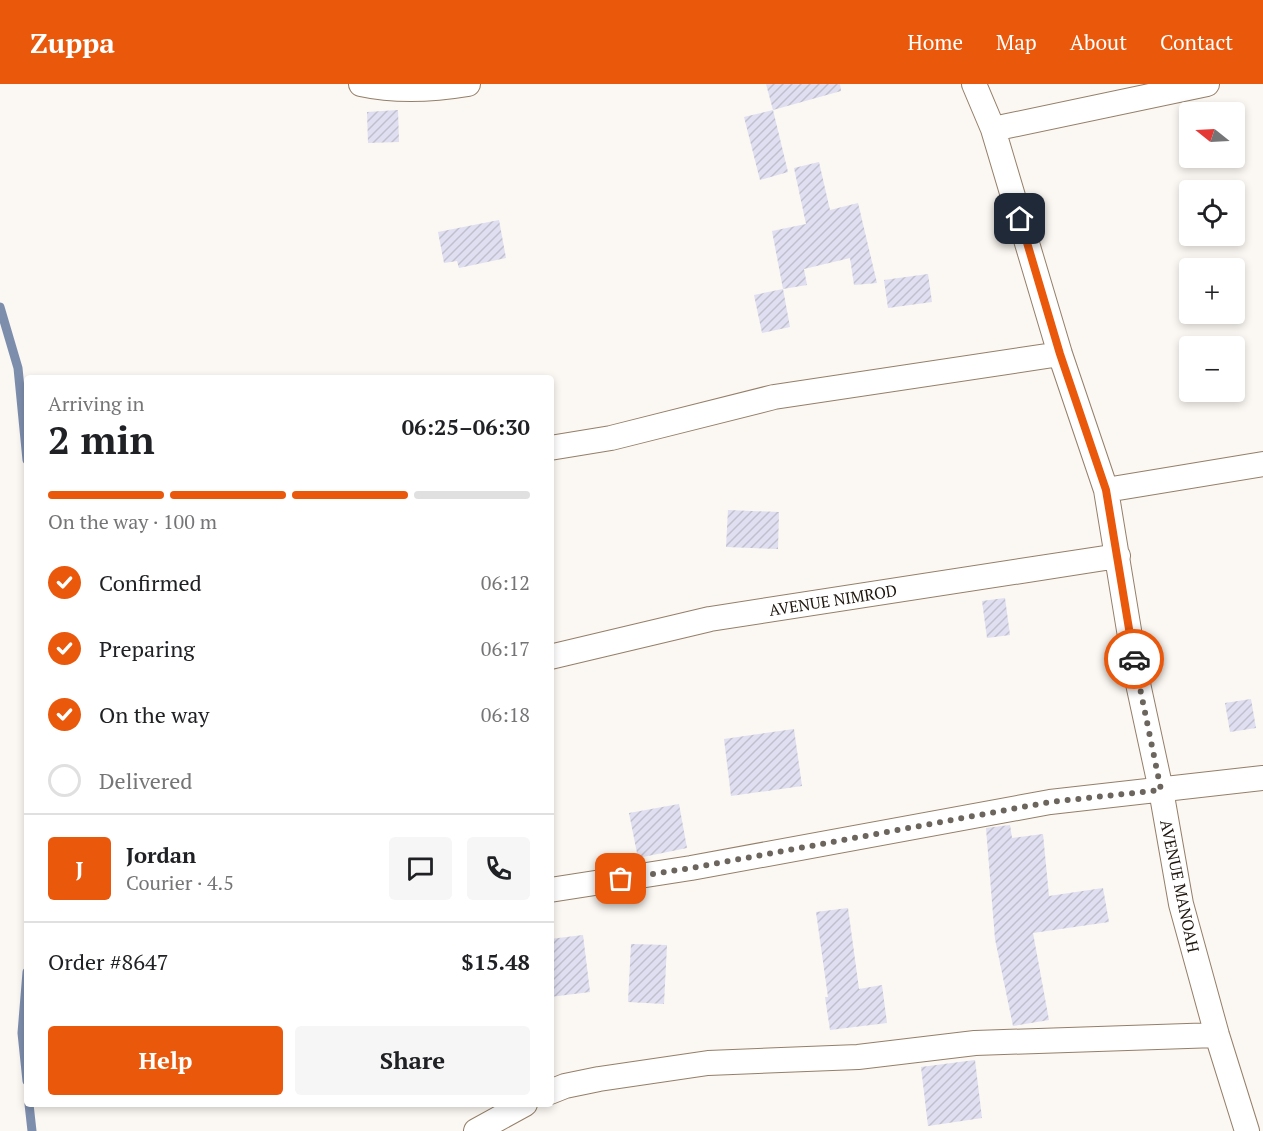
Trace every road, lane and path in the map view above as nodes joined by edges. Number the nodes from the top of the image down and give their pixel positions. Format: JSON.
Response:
{"nodes":[{"id":1,"x":361,"y":84,"type":"edge"},
{"id":2,"x":468,"y":84,"type":"edge"},
{"id":3,"x":974,"y":84,"type":"edge"},
{"id":4,"x":1207,"y":84,"type":"edge"},
{"id":5,"x":993,"y":129,"type":"junction"},
{"id":6,"x":1060,"y":354,"type":"junction"},
{"id":7,"x":554,"y":447,"type":"edge"},
{"id":8,"x":1263,"y":465,"type":"edge"},
{"id":9,"x":1106,"y":490,"type":"junction"},
{"id":10,"x":1118,"y":556,"type":"junction"},
{"id":11,"x":554,"y":656,"type":"edge"},
{"id":12,"x":1263,"y":778,"type":"edge"},
{"id":13,"x":1161,"y":790,"type":"junction"},
{"id":14,"x":554,"y":889,"type":"edge"},
{"id":15,"x":1217,"y":1035,"type":"junction"},
{"id":16,"x":554,"y":1090,"type":"edge"},
{"id":17,"x":520,"y":1107,"type":"edge"},
{"id":18,"x":476,"y":1131,"type":"edge"},
{"id":19,"x":1247,"y":1131,"type":"edge"}],
"edges":[{"from":1,"to":2,"type":"street"},
{"from":3,"to":5,"type":"street","name":"AVENUE MANOAH"},
{"from":4,"to":5,"type":"street"},
{"from":5,"to":6,"type":"street","name":"AVENUE MANOAH"},
{"from":6,"to":7,"type":"street"},
{"from":6,"to":9,"type":"street","name":"AVENUE MANOAH"},
{"from":8,"to":9,"type":"street"},
{"from":9,"to":10,"type":"street","name":"AVENUE MANOAH"},
{"from":10,"to":11,"type":"street","name":"AVENUE NIMROD"},
{"from":10,"to":13,"type":"street","name":"AVENUE MANOAH"},
{"from":12,"to":13,"type":"street"},
{"from":13,"to":14,"type":"street"},
{"from":13,"to":15,"type":"street","name":"AVENUE MANOAH"},
{"from":15,"to":16,"type":"street"},
{"from":15,"to":19,"type":"street","name":"AVENUE MANOAH"},
{"from":17,"to":18,"type":"street"}]}
